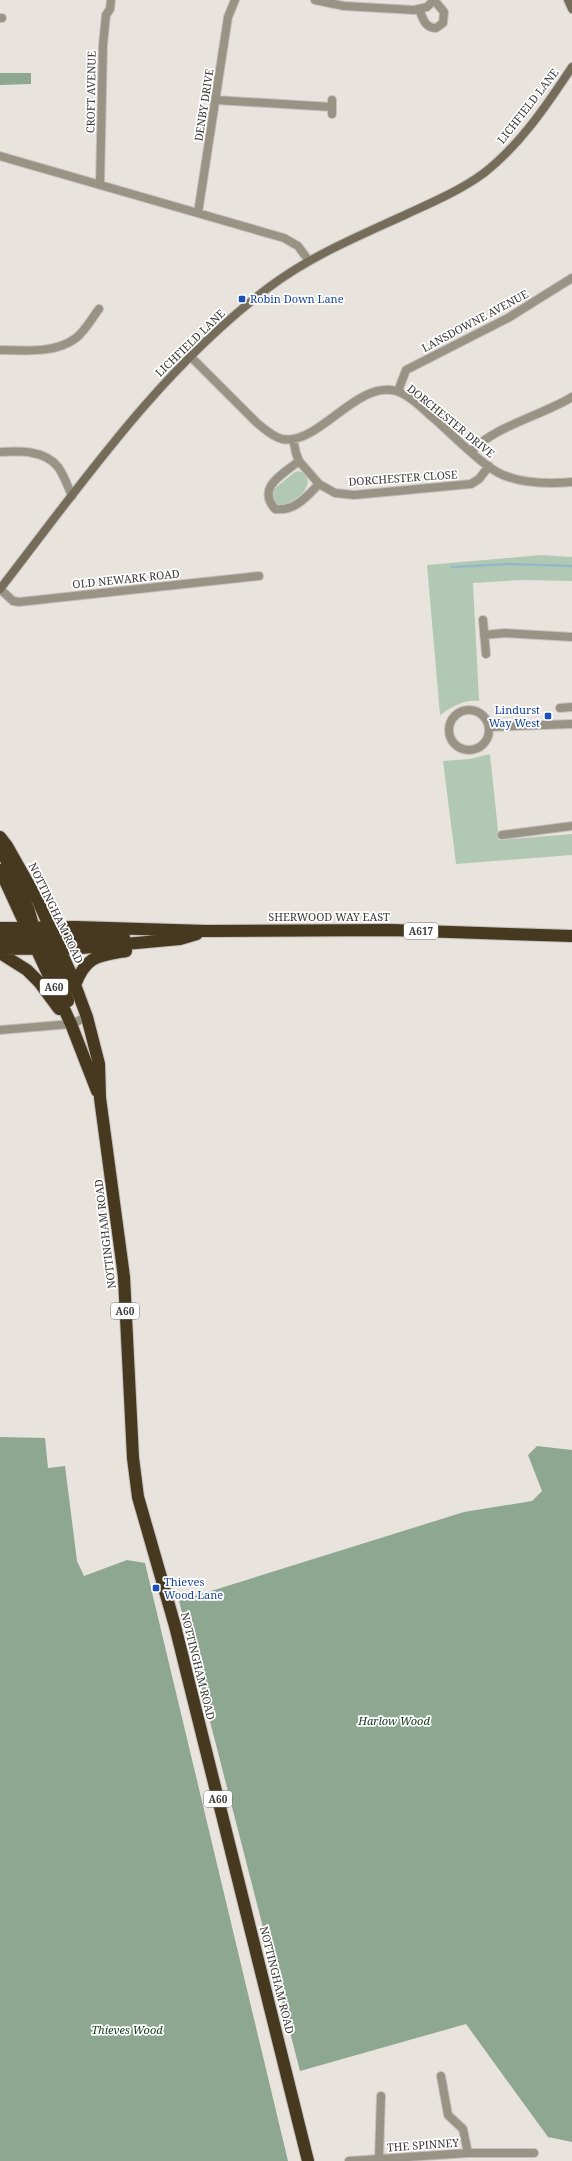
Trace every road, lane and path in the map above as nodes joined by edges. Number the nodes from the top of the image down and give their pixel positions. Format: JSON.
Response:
{"nodes":[{"id":1,"x":111,"y":0,"type":"edge"},
{"id":2,"x":235,"y":0,"type":"edge"},
{"id":3,"x":315,"y":0,"type":"edge"},
{"id":4,"x":434,"y":0,"type":"edge"},
{"id":5,"x":568,"y":0,"type":"edge"},
{"id":6,"x":423,"y":8,"type":"junction"},
{"id":7,"x":572,"y":9,"type":"edge"},
{"id":8,"x":572,"y":67,"type":"edge"},
{"id":9,"x":216,"y":100,"type":"junction"},
{"id":10,"x":332,"y":107,"type":"dead end"},
{"id":11,"x":0,"y":156,"type":"edge"},
{"id":12,"x":100,"y":185,"type":"junction"},
{"id":13,"x":198,"y":213,"type":"junction"},
{"id":14,"x":309,"y":261,"type":"junction"},
{"id":15,"x":572,"y":278,"type":"edge"},
{"id":16,"x":99,"y":309,"type":"dead end"},
{"id":17,"x":0,"y":350,"type":"edge"},
{"id":18,"x":190,"y":356,"type":"junction"},
{"id":19,"x":398,"y":392,"type":"junction"},
{"id":20,"x":572,"y":397,"type":"edge"},
{"id":21,"x":293,"y":439,"type":"junction"},
{"id":22,"x":472,"y":451,"type":"junction"},
{"id":23,"x":0,"y":452,"type":"edge"},
{"id":24,"x":300,"y":461,"type":"junction"},
{"id":25,"x":489,"y":466,"type":"junction"},
{"id":26,"x":572,"y":482,"type":"edge"},
{"id":27,"x":319,"y":484,"type":"junction"},
{"id":28,"x":72,"y":496,"type":"junction"},
{"id":29,"x":259,"y":576,"type":"dead end"},
{"id":30,"x":0,"y":589,"type":"edge"},
{"id":31,"x":483,"y":620,"type":"dead end"},
{"id":32,"x":484,"y":635,"type":"junction"},
{"id":33,"x":572,"y":637,"type":"edge"},
{"id":34,"x":486,"y":654,"type":"dead end"},
{"id":35,"x":572,"y":707,"type":"edge"},
{"id":36,"x":560,"y":708,"type":"dead end"},
{"id":37,"x":572,"y":724,"type":"edge"},
{"id":38,"x":489,"y":727,"type":"junction"},
{"id":39,"x":572,"y":826,"type":"edge"},
{"id":40,"x":502,"y":835,"type":"dead end"},
{"id":41,"x":0,"y":837,"type":"edge"},
{"id":42,"x":0,"y":847,"type":"edge"},
{"id":43,"x":0,"y":870,"type":"edge"},
{"id":44,"x":0,"y":928,"type":"edge"},
{"id":45,"x":206,"y":931,"type":"junction"},
{"id":46,"x":572,"y":936,"type":"edge"},
{"id":47,"x":0,"y":938,"type":"edge"},
{"id":48,"x":42,"y":938,"type":"junction"},
{"id":49,"x":149,"y":942,"type":"junction"},
{"id":50,"x":0,"y":950,"type":"edge"},
{"id":51,"x":0,"y":953,"type":"edge"},
{"id":52,"x":75,"y":986,"type":"junction"},
{"id":53,"x":87,"y":1017,"type":"junction"},
{"id":54,"x":71,"y":1024,"type":"junction"},
{"id":55,"x":0,"y":1030,"type":"edge"},
{"id":56,"x":100,"y":1098,"type":"junction"},
{"id":57,"x":441,"y":2076,"type":"dead end"},
{"id":58,"x":381,"y":2096,"type":"dead end"},
{"id":59,"x":468,"y":2153,"type":"junction"},
{"id":60,"x":534,"y":2153,"type":"dead end"},
{"id":61,"x":379,"y":2158,"type":"junction"},
{"id":62,"x":308,"y":2161,"type":"edge"},
{"id":63,"x":349,"y":2161,"type":"edge"}],
"edges":[{"from":1,"to":12,"type":"street","name":"CROFT AVENUE"},
{"from":2,"to":9,"type":"street","name":"DENBY DRIVE"},
{"from":3,"to":6,"type":"street"},
{"from":4,"to":6,"type":"street"},
{"from":4,"to":6,"type":"street"},
{"from":5,"to":7,"type":"street"},
{"from":8,"to":14,"type":"street","name":"LICHFIELD LANE"},
{"from":9,"to":10,"type":"street"},
{"from":9,"to":13,"type":"street","name":"DENBY DRIVE"},
{"from":11,"to":12,"type":"street"},
{"from":12,"to":13,"type":"street"},
{"from":13,"to":14,"type":"street"},
{"from":14,"to":18,"type":"street","name":"LICHFIELD LANE"},
{"from":15,"to":19,"type":"street","name":"LANSDOWNE AVENUE"},
{"from":16,"to":17,"type":"street"},
{"from":18,"to":21,"type":"street"},
{"from":18,"to":28,"type":"street","name":"LICHFIELD LANE"},
{"from":19,"to":21,"type":"street","name":"DORCHESTER DRIVE"},
{"from":19,"to":22,"type":"street","name":"DORCHESTER DRIVE"},
{"from":20,"to":22,"type":"street"},
{"from":21,"to":24,"type":"street","name":"DORCHESTER CLOSE"},
{"from":22,"to":25,"type":"street","name":"DORCHESTER DRIVE"},
{"from":23,"to":28,"type":"street"},
{"from":24,"to":27,"type":"street","name":"DORCHESTER CLOSE"},
{"from":24,"to":27,"type":"street"},
{"from":25,"to":26,"type":"street","name":"DORCHESTER DRIVE"},
{"from":25,"to":27,"type":"street","name":"DORCHESTER CLOSE"},
{"from":28,"to":30,"type":"street","name":"LICHFIELD LANE"},
{"from":29,"to":30,"type":"street","name":"OLD NEWARK ROAD"},
{"from":31,"to":32,"type":"street"},
{"from":32,"to":33,"type":"street"},
{"from":32,"to":34,"type":"street"},
{"from":35,"to":36,"type":"street"},
{"from":37,"to":38,"type":"street"},
{"from":38,"to":38,"type":"street"},
{"from":39,"to":40,"type":"street"},
{"from":41,"to":48,"type":"highway","name":"NOTTINGHAM ROAD","number":"A60"},
{"from":42,"to":48,"type":"highway"},
{"from":43,"to":48,"type":"highway","name":"NOTTINGHAM ROAD","number":"A60"},
{"from":44,"to":48,"type":"highway","number":"A617"},
{"from":45,"to":46,"type":"highway","name":"SHERWOOD WAY EAST","number":"A617"},
{"from":45,"to":48,"type":"highway","name":"SHERWOOD WAY EAST","number":"A617"},
{"from":45,"to":49,"type":"highway","name":"SHERWOOD WAY EAST","number":"A617"},
{"from":47,"to":48,"type":"highway"},
{"from":48,"to":49,"type":"highway"},
{"from":48,"to":50,"type":"highway","number":"A617"},
{"from":48,"to":52,"type":"highway","name":"NOTTINGHAM ROAD","number":"A60"},
{"from":48,"to":54,"type":"highway","name":"NOTTINGHAM ROAD","number":"A60"},
{"from":49,"to":52,"type":"highway"},
{"from":51,"to":54,"type":"highway"},
{"from":52,"to":53,"type":"highway","name":"NOTTINGHAM ROAD","number":"A60"},
{"from":53,"to":54,"type":"street"},
{"from":53,"to":56,"type":"highway","name":"NOTTINGHAM ROAD","number":"A60"},
{"from":54,"to":55,"type":"street"},
{"from":54,"to":56,"type":"highway","name":"NOTTINGHAM ROAD","number":"A60"},
{"from":56,"to":62,"type":"highway","name":"NOTTINGHAM ROAD","number":"A60"},
{"from":57,"to":59,"type":"street","name":"THE SPINNEY"},
{"from":58,"to":61,"type":"street","name":"THE SPINNEY"},
{"from":59,"to":60,"type":"street","name":"THE SPINNEY"},
{"from":59,"to":61,"type":"street","name":"THE SPINNEY"},
{"from":61,"to":63,"type":"street","name":"THE SPINNEY"}]}
